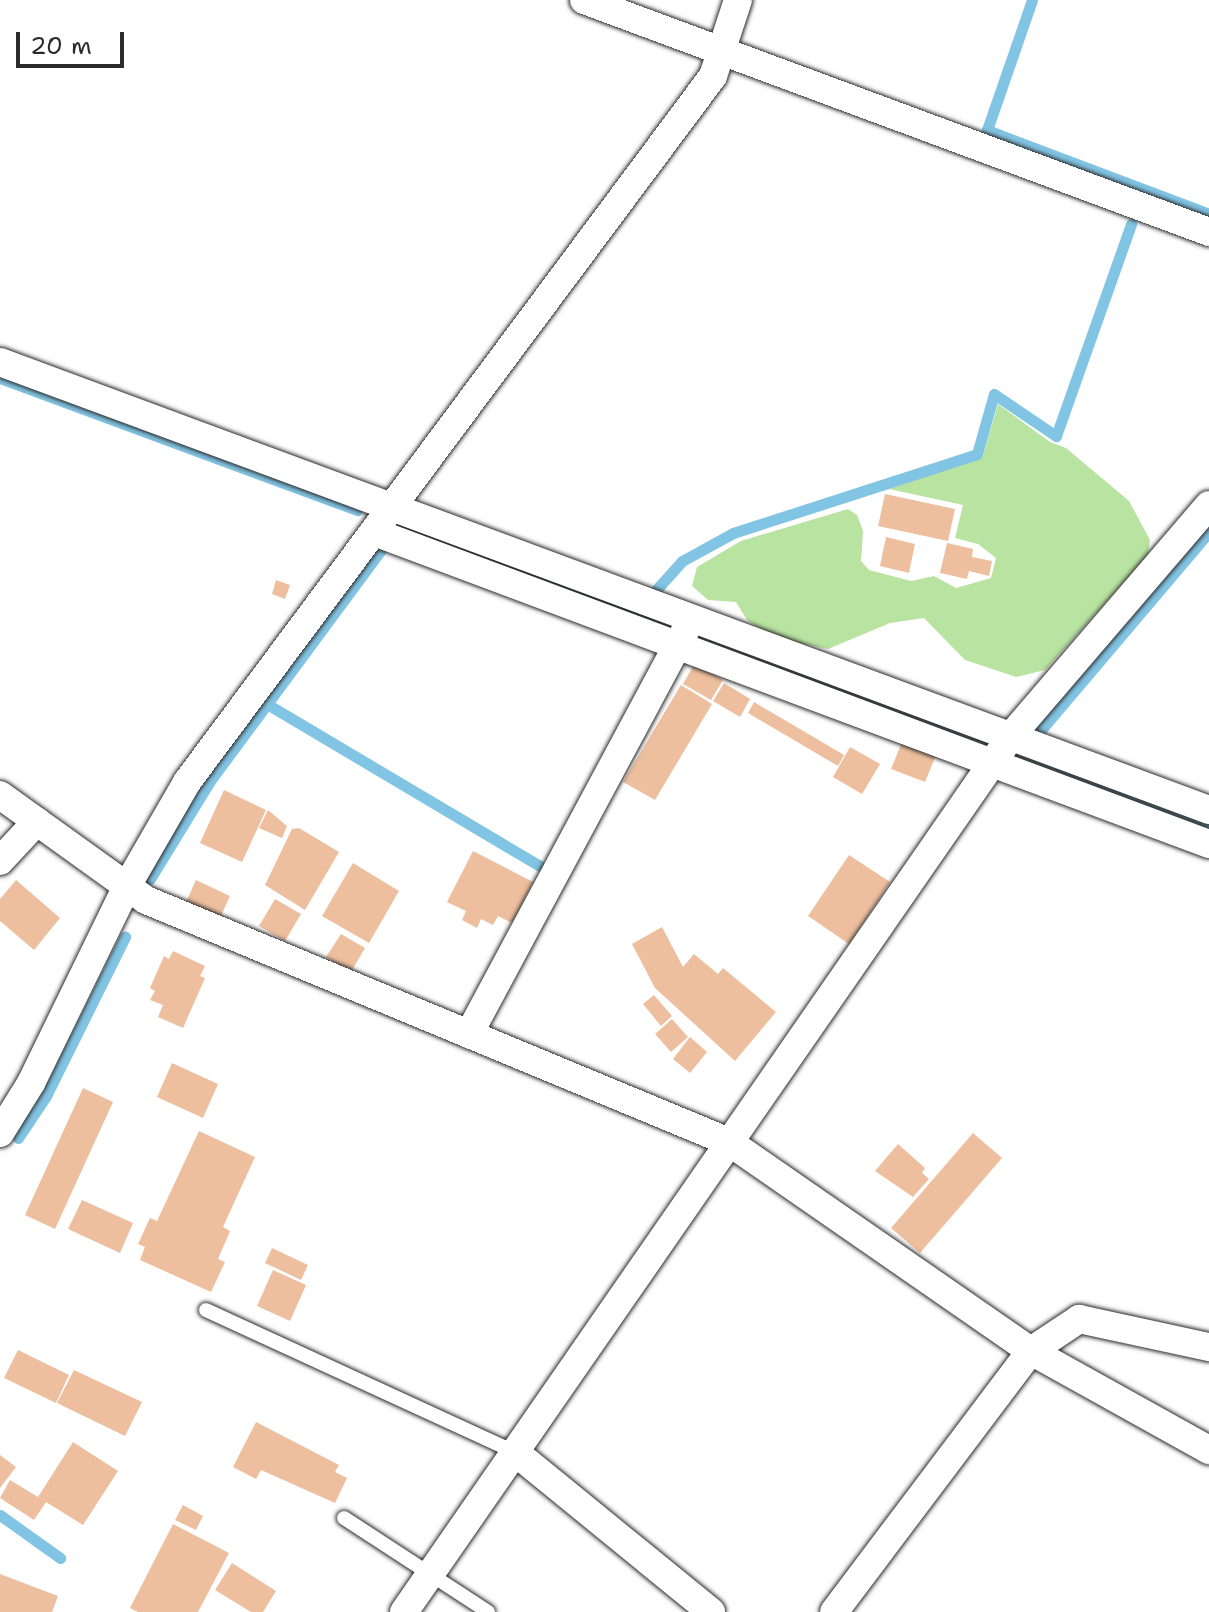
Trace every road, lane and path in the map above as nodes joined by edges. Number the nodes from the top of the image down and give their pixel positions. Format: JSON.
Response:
{"nodes":[{"id":1,"x":584,"y":0,"type":"edge"},
{"id":2,"x":738,"y":0,"type":"edge"},
{"id":3,"x":722,"y":50,"type":"junction"},
{"id":4,"x":1209,"y":232,"type":"edge"},
{"id":5,"x":0,"y":362,"type":"edge"},
{"id":6,"x":1209,"y":505,"type":"edge"},
{"id":7,"x":392,"y":507,"type":"junction"},
{"id":8,"x":374,"y":532,"type":"junction"},
{"id":9,"x":692,"y":619,"type":"junction"},
{"id":10,"x":677,"y":646,"type":"junction"},
{"id":11,"x":1011,"y":736,"type":"junction"},
{"id":12,"x":992,"y":763,"type":"junction"},
{"id":13,"x":0,"y":795,"type":"edge"},
{"id":14,"x":1209,"y":810,"type":"edge"},
{"id":15,"x":37,"y":821,"type":"junction"},
{"id":16,"x":1209,"y":844,"type":"edge"},
{"id":17,"x":0,"y":861,"type":"edge"},
{"id":18,"x":127,"y":886,"type":"junction"},
{"id":19,"x":469,"y":1034,"type":"junction"},
{"id":20,"x":0,"y":1133,"type":"edge"},
{"id":21,"x":729,"y":1142,"type":"junction"},
{"id":22,"x":206,"y":1310,"type":"dead end"},
{"id":23,"x":1209,"y":1347,"type":"edge"},
{"id":24,"x":1031,"y":1351,"type":"junction"},
{"id":25,"x":1209,"y":1450,"type":"edge"},
{"id":26,"x":515,"y":1452,"type":"junction"},
{"id":27,"x":344,"y":1518,"type":"dead end"},
{"id":28,"x":429,"y":1575,"type":"junction"},
{"id":29,"x":404,"y":1612,"type":"edge"},
{"id":30,"x":488,"y":1612,"type":"edge"},
{"id":31,"x":711,"y":1612,"type":"edge"},
{"id":32,"x":834,"y":1612,"type":"edge"}],
"edges":[{"from":1,"to":3,"type":"street"},
{"from":2,"to":3,"type":"street"},
{"from":3,"to":4,"type":"street"},
{"from":3,"to":7,"type":"street"},
{"from":5,"to":7,"type":"street"},
{"from":6,"to":11,"type":"street"},
{"from":7,"to":8,"type":"street"},
{"from":7,"to":9,"type":"street"},
{"from":8,"to":10,"type":"street"},
{"from":8,"to":18,"type":"street"},
{"from":9,"to":10,"type":"street"},
{"from":9,"to":11,"type":"street"},
{"from":10,"to":12,"type":"street"},
{"from":10,"to":19,"type":"street"},
{"from":11,"to":12,"type":"street"},
{"from":11,"to":14,"type":"street"},
{"from":12,"to":16,"type":"street"},
{"from":12,"to":21,"type":"street"},
{"from":13,"to":15,"type":"street"},
{"from":15,"to":17,"type":"street"},
{"from":15,"to":18,"type":"street"},
{"from":18,"to":19,"type":"street"},
{"from":18,"to":20,"type":"street"},
{"from":19,"to":21,"type":"street"},
{"from":21,"to":24,"type":"street"},
{"from":21,"to":26,"type":"street"},
{"from":22,"to":26,"type":"lane"},
{"from":23,"to":24,"type":"street"},
{"from":24,"to":25,"type":"street"},
{"from":24,"to":32,"type":"street"},
{"from":26,"to":28,"type":"street"},
{"from":26,"to":31,"type":"street"},
{"from":27,"to":28,"type":"lane"},
{"from":28,"to":29,"type":"street"},
{"from":28,"to":30,"type":"lane"}]}
